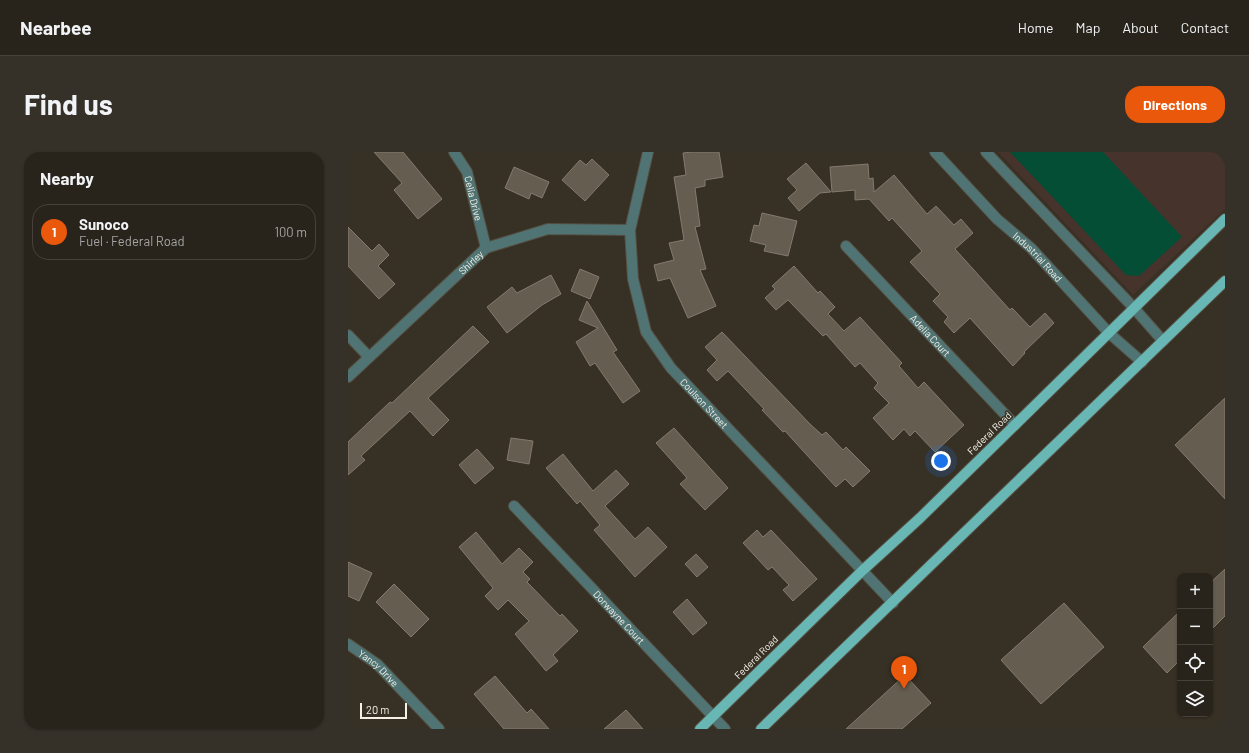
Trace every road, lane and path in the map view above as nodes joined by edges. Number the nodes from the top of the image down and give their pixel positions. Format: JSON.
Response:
{"nodes":[{"id":1,"x":454,"y":152,"type":"edge"},
{"id":2,"x":648,"y":152,"type":"edge"},
{"id":3,"x":934,"y":152,"type":"edge"},
{"id":4,"x":986,"y":152,"type":"edge"},
{"id":5,"x":1225,"y":219,"type":"edge"},
{"id":6,"x":630,"y":230,"type":"junction"},
{"id":7,"x":846,"y":246,"type":"dead end"},
{"id":8,"x":486,"y":248,"type":"junction"},
{"id":9,"x":1225,"y":281,"type":"edge"},
{"id":10,"x":1134,"y":308,"type":"junction"},
{"id":11,"x":1109,"y":332,"type":"junction"},
{"id":12,"x":348,"y":334,"type":"edge"},
{"id":13,"x":1163,"y":341,"type":"junction"},
{"id":14,"x":369,"y":357,"type":"junction"},
{"id":15,"x":1142,"y":362,"type":"junction"},
{"id":16,"x":348,"y":377,"type":"edge"},
{"id":17,"x":1015,"y":425,"type":"junction"},
{"id":18,"x":514,"y":506,"type":"dead end"},
{"id":19,"x":863,"y":570,"type":"junction"},
{"id":20,"x":893,"y":603,"type":"junction"},
{"id":21,"x":348,"y":644,"type":"edge"},
{"id":22,"x":713,"y":717,"type":"junction"},
{"id":23,"x":439,"y":729,"type":"edge"},
{"id":24,"x":700,"y":729,"type":"edge"},
{"id":25,"x":725,"y":729,"type":"edge"},
{"id":26,"x":761,"y":729,"type":"edge"}],
"edges":[{"from":1,"to":8,"type":"street","name":"Celia Drive"},
{"from":2,"to":6,"type":"street","name":"Coulson Street"},
{"from":3,"to":11,"type":"street","name":"Industrial Road"},
{"from":4,"to":10,"type":"street"},
{"from":5,"to":10,"type":"main road","name":"Federal Road"},
{"from":6,"to":8,"type":"street","name":"Shirley"},
{"from":6,"to":19,"type":"street","name":"Coulson Street"},
{"from":7,"to":17,"type":"street","name":"Adelia Court"},
{"from":8,"to":14,"type":"street","name":"Shirley"},
{"from":9,"to":13,"type":"main road"},
{"from":10,"to":11,"type":"main road","name":"Federal Road"},
{"from":10,"to":13,"type":"street"},
{"from":11,"to":15,"type":"street","name":"Industrial Road"},
{"from":11,"to":17,"type":"main road","name":"Federal Road"},
{"from":12,"to":14,"type":"street"},
{"from":13,"to":15,"type":"main road"},
{"from":14,"to":16,"type":"street","name":"Shirley"},
{"from":15,"to":20,"type":"main road"},
{"from":17,"to":19,"type":"main road","name":"Federal Road"},
{"from":18,"to":22,"type":"street","name":"Dorwayne Court"},
{"from":19,"to":20,"type":"street","name":"Coulson Street"},
{"from":19,"to":22,"type":"main road","name":"Federal Road"},
{"from":20,"to":26,"type":"main road"},
{"from":21,"to":23,"type":"street","name":"Yancy Drive"},
{"from":22,"to":24,"type":"main road","name":"Federal Road"},
{"from":22,"to":25,"type":"street","name":"Dorwayne Court"}]}
